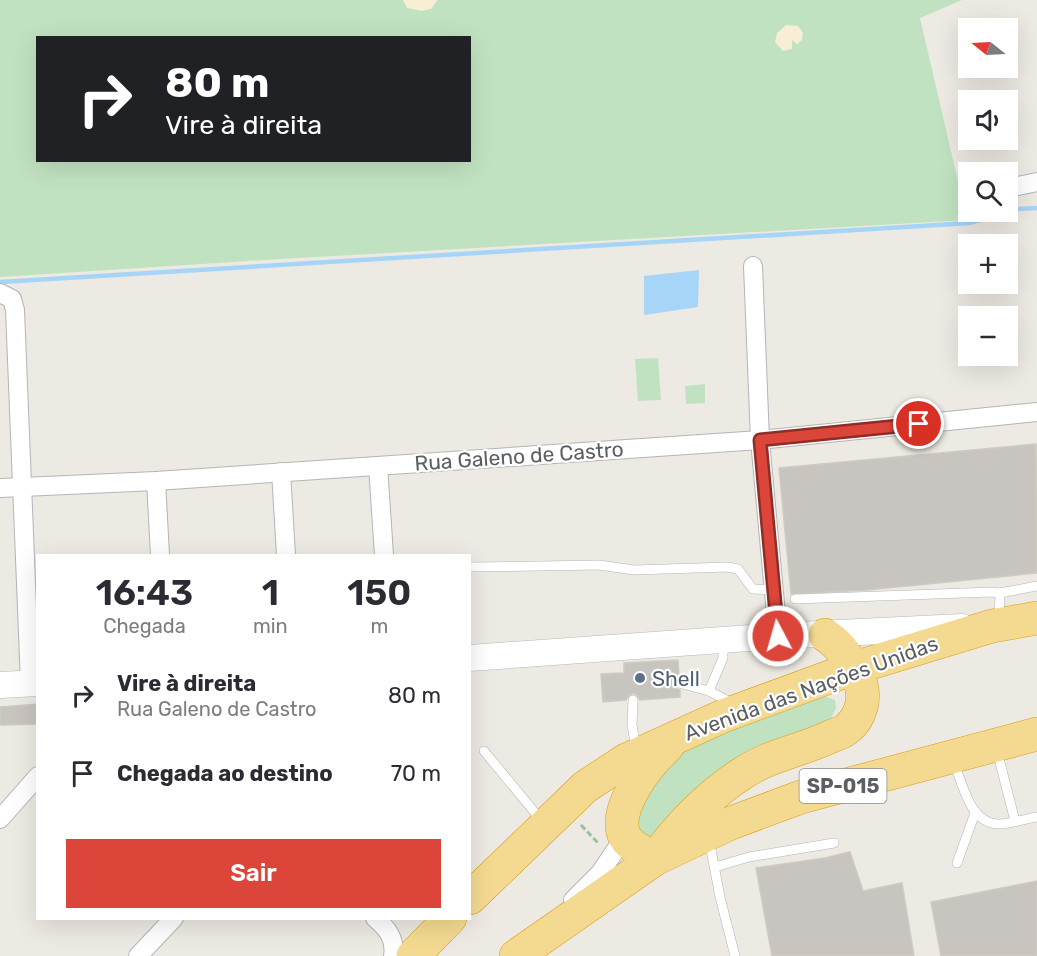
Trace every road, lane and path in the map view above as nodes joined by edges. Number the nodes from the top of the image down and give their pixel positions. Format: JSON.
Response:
{"nodes":[{"id":1,"x":1037,"y":182,"type":"edge"},
{"id":2,"x":1018,"y":186,"type":"edge"},
{"id":3,"x":753,"y":266,"type":"dead end"},
{"id":4,"x":1,"y":293,"type":"edge"},
{"id":5,"x":1037,"y":412,"type":"edge"},
{"id":6,"x":760,"y":440,"type":"junction"},
{"id":7,"x":378,"y":466,"type":"junction"},
{"id":8,"x":281,"y":472,"type":"junction"},
{"id":9,"x":156,"y":481,"type":"junction"},
{"id":10,"x":21,"y":487,"type":"junction"},
{"id":11,"x":0,"y":488,"type":"edge"},
{"id":12,"x":160,"y":554,"type":"edge"},
{"id":13,"x":286,"y":554,"type":"edge"},
{"id":14,"x":384,"y":554,"type":"edge"},
{"id":15,"x":471,"y":567,"type":"edge"},
{"id":16,"x":1037,"y":586,"type":"edge"},
{"id":17,"x":774,"y":590,"type":"junction"},
{"id":18,"x":999,"y":593,"type":"junction"},
{"id":19,"x":795,"y":599,"type":"dead end"},
{"id":20,"x":1037,"y":618,"type":"edge"},
{"id":21,"x":995,"y":626,"type":"junction"},
{"id":22,"x":825,"y":635,"type":"junction"},
{"id":23,"x":778,"y":636,"type":"junction"},
{"id":24,"x":723,"y":640,"type":"junction"},
{"id":25,"x":471,"y":658,"type":"edge"},
{"id":26,"x":854,"y":668,"type":"junction"},
{"id":27,"x":34,"y":683,"type":"edge"},
{"id":28,"x":679,"y":683,"type":"dead end"},
{"id":29,"x":0,"y":685,"type":"edge"},
{"id":30,"x":709,"y":691,"type":"junction"},
{"id":31,"x":633,"y":700,"type":"dead end"},
{"id":32,"x":742,"y":708,"type":"junction"},
{"id":33,"x":681,"y":734,"type":"junction"},
{"id":34,"x":1037,"y":734,"type":"edge"},
{"id":35,"x":995,"y":745,"type":"junction"},
{"id":36,"x":484,"y":751,"type":"dead end"},
{"id":37,"x":637,"y":755,"type":"junction"},
{"id":38,"x":952,"y":757,"type":"junction"},
{"id":39,"x":36,"y":778,"type":"edge"},
{"id":40,"x":975,"y":813,"type":"junction"},
{"id":41,"x":554,"y":816,"type":"junction"},
{"id":42,"x":1037,"y":817,"type":"edge"},
{"id":43,"x":0,"y":819,"type":"edge"},
{"id":44,"x":1015,"y":821,"type":"junction"},
{"id":45,"x":708,"y":834,"type":"junction"},
{"id":46,"x":834,"y":843,"type":"dead end"},
{"id":47,"x":620,"y":845,"type":"junction"},
{"id":48,"x":656,"y":859,"type":"junction"},
{"id":49,"x":957,"y":863,"type":"dead end"},
{"id":50,"x":715,"y":867,"type":"junction"},
{"id":51,"x":471,"y":897,"type":"edge"},
{"id":52,"x":172,"y":920,"type":"edge"},
{"id":53,"x":377,"y":920,"type":"edge"},
{"id":54,"x":448,"y":920,"type":"edge"},
{"id":55,"x":138,"y":956,"type":"edge"},
{"id":56,"x":393,"y":956,"type":"edge"},
{"id":57,"x":413,"y":956,"type":"edge"},
{"id":58,"x":497,"y":956,"type":"edge"},
{"id":59,"x":516,"y":956,"type":"edge"},
{"id":60,"x":735,"y":956,"type":"edge"}],
"edges":[{"from":1,"to":2,"type":"street"},
{"from":3,"to":6,"type":"street"},
{"from":4,"to":10,"type":"street"},
{"from":5,"to":6,"type":"street","name":"Rua Galeno de Castro"},
{"from":6,"to":7,"type":"street","name":"Rua Galeno de Castro"},
{"from":6,"to":17,"type":"street"},
{"from":7,"to":8,"type":"street","name":"Rua Galeno de Castro"},
{"from":7,"to":14,"type":"street"},
{"from":8,"to":9,"type":"street","name":"Rua Galeno de Castro"},
{"from":8,"to":13,"type":"street"},
{"from":9,"to":10,"type":"street","name":"Rua Galeno de Castro"},
{"from":9,"to":12,"type":"street"},
{"from":10,"to":11,"type":"street","name":"Rua Galeno de Castro"},
{"from":10,"to":27,"type":"street"},
{"from":15,"to":17,"type":"lane"},
{"from":16,"to":18,"type":"lane"},
{"from":17,"to":23,"type":"street"},
{"from":18,"to":19,"type":"lane"},
{"from":18,"to":21,"type":"lane"},
{"from":20,"to":21,"type":"highway","name":"Avenida das Nações Unidas"},
{"from":21,"to":22,"type":"street"},
{"from":21,"to":26,"type":"highway","name":"Avenida das Nações Unidas"},
{"from":22,"to":23,"type":"street"},
{"from":22,"to":26,"type":"highway"},
{"from":23,"to":24,"type":"street"},
{"from":24,"to":25,"type":"street"},
{"from":24,"to":30,"type":"lane"},
{"from":26,"to":32,"type":"highway","name":"Avenida das Nações Unidas"},
{"from":26,"to":48,"type":"highway"},
{"from":27,"to":29,"type":"street"},
{"from":28,"to":30,"type":"lane"},
{"from":30,"to":32,"type":"lane"},
{"from":31,"to":37,"type":"lane"},
{"from":32,"to":33,"type":"highway","name":"Avenida das Nações Unidas"},
{"from":33,"to":37,"type":"highway","name":"Avenida das Nações Unidas"},
{"from":33,"to":47,"type":"highway"},
{"from":34,"to":35,"type":"highway","number":"SP-015"},
{"from":35,"to":38,"type":"highway","number":"SP-015"},
{"from":35,"to":44,"type":"lane"},
{"from":36,"to":41,"type":"lane"},
{"from":37,"to":41,"type":"highway","name":"Avenida das Nações Unidas"},
{"from":38,"to":40,"type":"lane"},
{"from":38,"to":45,"type":"highway","number":"SP-015"},
{"from":39,"to":43,"type":"street"},
{"from":40,"to":44,"type":"lane"},
{"from":40,"to":49,"type":"lane"},
{"from":41,"to":47,"type":"path"},
{"from":41,"to":51,"type":"highway","name":"Avenida das Nações Unidas"},
{"from":42,"to":44,"type":"lane"},
{"from":45,"to":48,"type":"highway","number":"SP-015"},
{"from":45,"to":50,"type":"lane"},
{"from":46,"to":50,"type":"lane"},
{"from":47,"to":48,"type":"highway"},
{"from":47,"to":58,"type":"street"},
{"from":48,"to":59,"type":"highway","number":"SP-015"},
{"from":50,"to":60,"type":"lane"},
{"from":52,"to":55,"type":"street"},
{"from":53,"to":56,"type":"street"},
{"from":54,"to":57,"type":"highway"}]}
